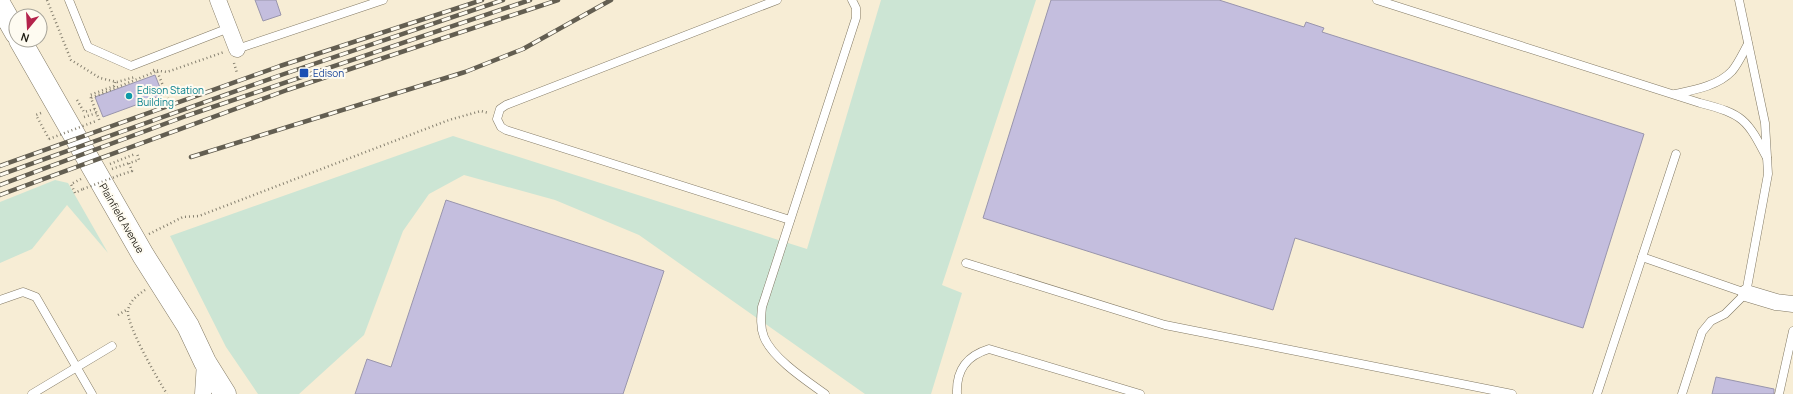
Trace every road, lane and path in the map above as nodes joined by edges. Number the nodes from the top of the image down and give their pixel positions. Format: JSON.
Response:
{"nodes":[{"id":1,"x":69,"y":0,"type":"edge"},
{"id":2,"x":218,"y":0,"type":"edge"},
{"id":3,"x":383,"y":0,"type":"edge"},
{"id":4,"x":778,"y":0,"type":"edge"},
{"id":5,"x":852,"y":0,"type":"edge"},
{"id":6,"x":1377,"y":0,"type":"edge"},
{"id":7,"x":1739,"y":0,"type":"edge"},
{"id":8,"x":1,"y":9,"type":"edge"},
{"id":9,"x":8,"y":20,"type":"edge"},
{"id":10,"x":229,"y":28,"type":"junction"},
{"id":11,"x":1748,"y":44,"type":"junction"},
{"id":12,"x":25,"y":48,"type":"edge"},
{"id":13,"x":237,"y":49,"type":"joint"},
{"id":14,"x":235,"y":65,"type":"dead end"},
{"id":15,"x":237,"y":73,"type":"dead end"},
{"id":16,"x":115,"y":82,"type":"dead end"},
{"id":17,"x":73,"y":94,"type":"dead end"},
{"id":18,"x":1674,"y":95,"type":"junction"},
{"id":19,"x":91,"y":98,"type":"junction"},
{"id":20,"x":168,"y":98,"type":"dead end"},
{"id":21,"x":95,"y":109,"type":"junction"},
{"id":22,"x":97,"y":113,"type":"junction"},
{"id":23,"x":36,"y":115,"type":"dead end"},
{"id":24,"x":497,"y":115,"type":"junction"},
{"id":25,"x":81,"y":118,"type":"dead end"},
{"id":26,"x":1676,"y":154,"type":"dead end"},
{"id":27,"x":1767,"y":158,"type":"junction"},
{"id":28,"x":129,"y":163,"type":"junction"},
{"id":29,"x":101,"y":176,"type":"junction"},
{"id":30,"x":790,"y":220,"type":"junction"},
{"id":31,"x":148,"y":235,"type":"dead end"},
{"id":32,"x":1642,"y":257,"type":"junction"},
{"id":33,"x":966,"y":263,"type":"dead end"},
{"id":34,"x":146,"y":289,"type":"dead end"},
{"id":35,"x":1746,"y":292,"type":"junction"},
{"id":36,"x":0,"y":300,"type":"edge"},
{"id":37,"x":1793,"y":304,"type":"edge"},
{"id":38,"x":128,"y":308,"type":"junction"},
{"id":39,"x":118,"y":315,"type":"dead end"},
{"id":40,"x":1793,"y":331,"type":"edge"},
{"id":41,"x":112,"y":346,"type":"dead end"},
{"id":42,"x":205,"y":362,"type":"junction"},
{"id":43,"x":77,"y":368,"type":"junction"},
{"id":44,"x":32,"y":394,"type":"edge"},
{"id":45,"x":92,"y":394,"type":"edge"},
{"id":46,"x":166,"y":394,"type":"edge"},
{"id":47,"x":203,"y":394,"type":"edge"},
{"id":48,"x":225,"y":394,"type":"edge"},
{"id":49,"x":825,"y":394,"type":"edge"},
{"id":50,"x":957,"y":394,"type":"edge"},
{"id":51,"x":1140,"y":394,"type":"edge"},
{"id":52,"x":1512,"y":394,"type":"edge"},
{"id":53,"x":1597,"y":394,"type":"edge"},
{"id":54,"x":1682,"y":394,"type":"edge"},
{"id":55,"x":1778,"y":394,"type":"edge"}],
"edges":[{"from":1,"to":10,"type":"lane"},
{"from":2,"to":10,"type":"street"},
{"from":3,"to":13,"type":"lane"},
{"from":4,"to":24,"type":"lane"},
{"from":5,"to":30,"type":"lane"},
{"from":6,"to":18,"type":"lane"},
{"from":7,"to":11,"type":"lane"},
{"from":8,"to":9,"type":"main road"},
{"from":10,"to":13,"type":"street"},
{"from":11,"to":18,"type":"lane"},
{"from":11,"to":27,"type":"lane"},
{"from":12,"to":29,"type":"main road","name":"Plainfield Avenue"},
{"from":14,"to":15,"type":"path"},
{"from":16,"to":19,"type":"path"},
{"from":17,"to":21,"type":"path"},
{"from":18,"to":27,"type":"lane"},
{"from":19,"to":20,"type":"path"},
{"from":19,"to":21,"type":"path"},
{"from":21,"to":22,"type":"path"},
{"from":22,"to":23,"type":"path","bridge":true},
{"from":22,"to":25,"type":"path"},
{"from":24,"to":30,"type":"lane"},
{"from":24,"to":31,"type":"path"},
{"from":26,"to":32,"type":"lane"},
{"from":27,"to":35,"type":"lane"},
{"from":28,"to":29,"type":"path"},
{"from":28,"to":29,"type":"path"},
{"from":28,"to":29,"type":"path"},
{"from":29,"to":29,"type":"path"},
{"from":29,"to":42,"type":"main road","name":"Plainfield Avenue"},
{"from":30,"to":49,"type":"lane"},
{"from":32,"to":35,"type":"lane"},
{"from":32,"to":53,"type":"lane"},
{"from":33,"to":52,"type":"lane"},
{"from":34,"to":38,"type":"path"},
{"from":35,"to":37,"type":"street"},
{"from":35,"to":54,"type":"lane"},
{"from":36,"to":43,"type":"lane"},
{"from":38,"to":39,"type":"path"},
{"from":38,"to":46,"type":"path"},
{"from":40,"to":55,"type":"lane"},
{"from":41,"to":43,"type":"lane"},
{"from":42,"to":47,"type":"street"},
{"from":42,"to":48,"type":"main road","name":"Plainfield Avenue"},
{"from":43,"to":44,"type":"lane"},
{"from":43,"to":45,"type":"lane"},
{"from":50,"to":51,"type":"lane"}]}
